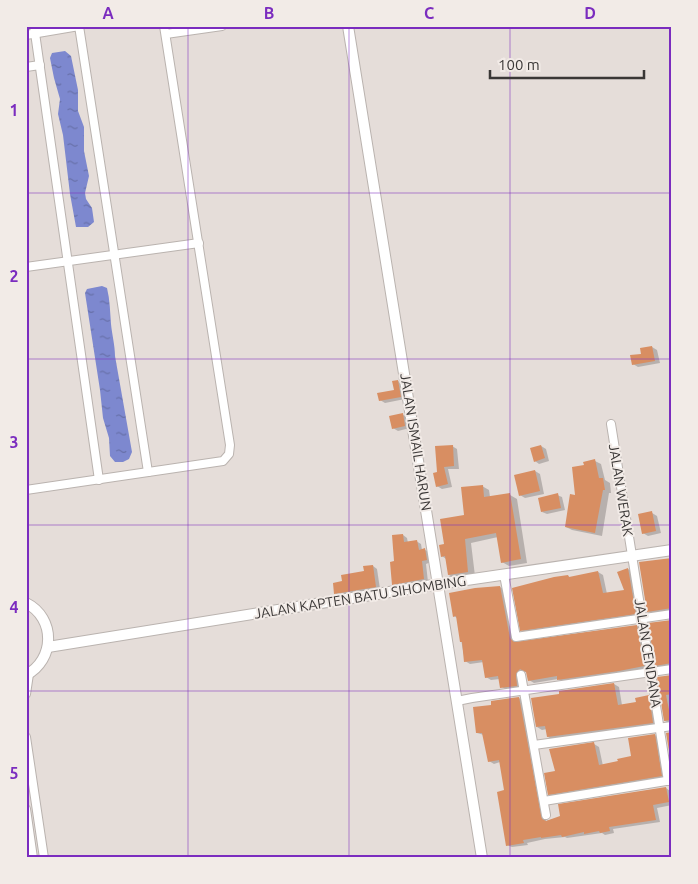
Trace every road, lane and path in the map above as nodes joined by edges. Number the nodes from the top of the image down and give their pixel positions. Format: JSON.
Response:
{"nodes":[{"id":1,"x":222,"y":26,"type":"edge"},
{"id":2,"x":348,"y":26,"type":"edge"},
{"id":3,"x":34,"y":30,"type":"edge"},
{"id":4,"x":165,"y":30,"type":"edge"},
{"id":5,"x":26,"y":35,"type":"edge"},
{"id":6,"x":40,"y":65,"type":"junction"},
{"id":7,"x":26,"y":67,"type":"edge"},
{"id":8,"x":199,"y":243,"type":"junction"},
{"id":9,"x":115,"y":254,"type":"junction"},
{"id":10,"x":68,"y":261,"type":"junction"},
{"id":11,"x":26,"y":267,"type":"edge"},
{"id":12,"x":611,"y":424,"type":"dead end"},
{"id":13,"x":148,"y":472,"type":"junction"},
{"id":14,"x":99,"y":480,"type":"junction"},
{"id":15,"x":26,"y":490,"type":"edge"},
{"id":16,"x":672,"y":550,"type":"edge"},
{"id":17,"x":632,"y":556,"type":"junction"},
{"id":18,"x":504,"y":575,"type":"junction"},
{"id":19,"x":439,"y":584,"type":"junction"},
{"id":20,"x":26,"y":603,"type":"edge"},
{"id":21,"x":672,"y":614,"type":"edge"},
{"id":22,"x":642,"y":618,"type":"junction"},
{"id":23,"x":48,"y":647,"type":"junction"},
{"id":24,"x":672,"y":668,"type":"edge"},
{"id":25,"x":651,"y":672,"type":"junction"},
{"id":26,"x":28,"y":674,"type":"edge"},
{"id":27,"x":521,"y":675,"type":"dead end"},
{"id":28,"x":524,"y":690,"type":"junction"},
{"id":29,"x":26,"y":694,"type":"edge"},
{"id":30,"x":457,"y":701,"type":"junction"},
{"id":31,"x":672,"y":726,"type":"edge"},
{"id":32,"x":660,"y":728,"type":"junction"},
{"id":33,"x":26,"y":737,"type":"edge"},
{"id":34,"x":534,"y":745,"type":"junction"},
{"id":35,"x":670,"y":780,"type":"edge"},
{"id":36,"x":544,"y":801,"type":"junction"},
{"id":37,"x":26,"y":808,"type":"edge"},
{"id":38,"x":546,"y":815,"type":"dead end"},
{"id":39,"x":33,"y":858,"type":"edge"},
{"id":40,"x":44,"y":858,"type":"edge"},
{"id":41,"x":482,"y":858,"type":"edge"}],
"edges":[{"from":1,"to":4,"type":"street"},
{"from":2,"to":19,"type":"street","name":"JALAN ISMAIL HARUN"},
{"from":3,"to":5,"type":"street"},
{"from":3,"to":6,"type":"street"},
{"from":3,"to":9,"type":"street"},
{"from":4,"to":8,"type":"street"},
{"from":6,"to":7,"type":"street"},
{"from":6,"to":10,"type":"street"},
{"from":8,"to":9,"type":"street"},
{"from":8,"to":13,"type":"street"},
{"from":9,"to":10,"type":"street"},
{"from":9,"to":13,"type":"street"},
{"from":10,"to":11,"type":"street"},
{"from":10,"to":14,"type":"street"},
{"from":12,"to":17,"type":"street","name":"JALAN WERAK"},
{"from":13,"to":14,"type":"street"},
{"from":14,"to":15,"type":"street"},
{"from":16,"to":17,"type":"street","name":"JALAN KAPTEN BATU SIHOMBING"},
{"from":17,"to":18,"type":"street","name":"JALAN KAPTEN BATU SIHOMBING"},
{"from":17,"to":22,"type":"street","name":"JALAN CENDANA"},
{"from":18,"to":19,"type":"street","name":"JALAN KAPTEN BATU SIHOMBING"},
{"from":18,"to":22,"type":"street"},
{"from":19,"to":23,"type":"street","name":"JALAN KAPTEN BATU SIHOMBING"},
{"from":19,"to":30,"type":"street","name":"JALAN ISMAIL HARUN"},
{"from":20,"to":23,"type":"street"},
{"from":21,"to":22,"type":"street"},
{"from":22,"to":25,"type":"street","name":"JALAN CENDANA"},
{"from":23,"to":26,"type":"street"},
{"from":24,"to":25,"type":"street"},
{"from":25,"to":28,"type":"street"},
{"from":25,"to":32,"type":"street","name":"JALAN CENDANA"},
{"from":26,"to":29,"type":"street"},
{"from":27,"to":28,"type":"street"},
{"from":28,"to":30,"type":"street"},
{"from":28,"to":34,"type":"street"},
{"from":30,"to":41,"type":"street","name":"JALAN ISMAIL HARUN"},
{"from":31,"to":32,"type":"street"},
{"from":32,"to":34,"type":"street"},
{"from":32,"to":35,"type":"street","name":"JALAN CENDANA"},
{"from":33,"to":40,"type":"street"},
{"from":34,"to":36,"type":"street"},
{"from":35,"to":36,"type":"street"},
{"from":36,"to":38,"type":"street"},
{"from":37,"to":39,"type":"street"}]}
